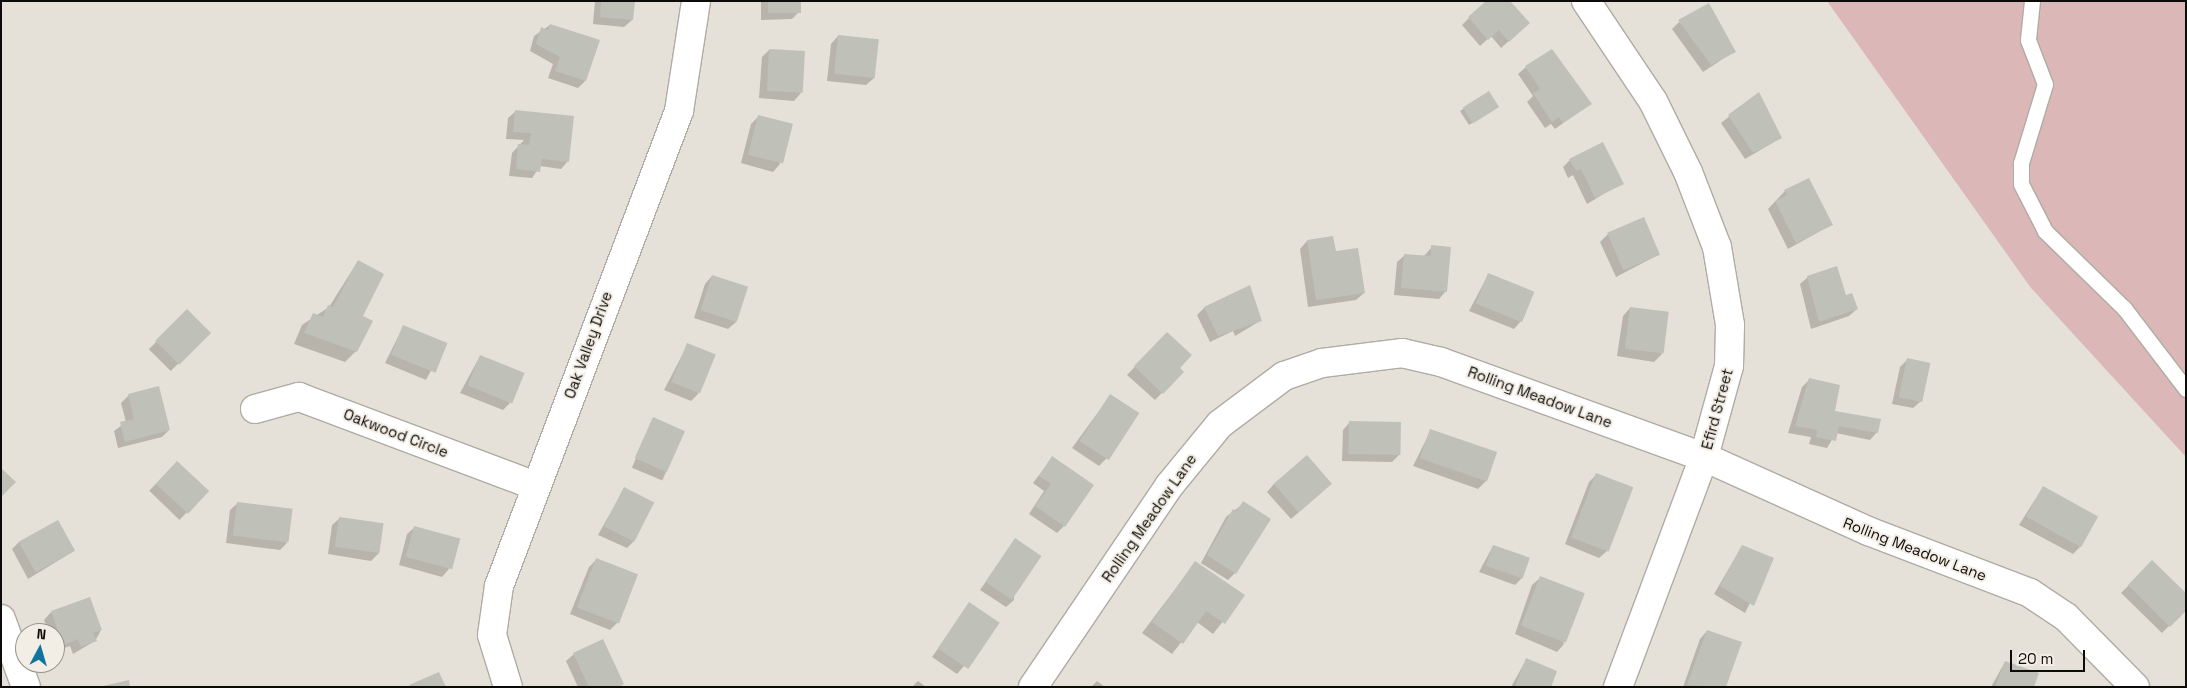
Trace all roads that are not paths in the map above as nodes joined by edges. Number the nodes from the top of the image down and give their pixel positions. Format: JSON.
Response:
{"nodes":[{"id":1,"x":696,"y":1,"type":"edge"},
{"id":2,"x":1586,"y":1,"type":"edge"},
{"id":3,"x":2032,"y":1,"type":"edge"},
{"id":4,"x":2186,"y":389,"type":"edge"},
{"id":5,"x":255,"y":409,"type":"dead end"},
{"id":6,"x":1704,"y":457,"type":"junction"},
{"id":7,"x":536,"y":486,"type":"junction"},
{"id":8,"x":1,"y":619,"type":"edge"},
{"id":9,"x":2125,"y":682,"type":"edge"},
{"id":10,"x":26,"y":687,"type":"edge"},
{"id":11,"x":508,"y":687,"type":"edge"},
{"id":12,"x":1033,"y":687,"type":"edge"},
{"id":13,"x":1618,"y":687,"type":"edge"}],
"edges":[{"from":1,"to":7,"type":"street","name":"Oak Valley Drive"},
{"from":2,"to":6,"type":"street","name":"Efird Street"},
{"from":3,"to":4,"type":"lane"},
{"from":5,"to":7,"type":"street","name":"Oakwood Circle"},
{"from":6,"to":9,"type":"street","name":"Rolling Meadow Lane"},
{"from":6,"to":12,"type":"street","name":"Rolling Meadow Lane"},
{"from":6,"to":13,"type":"street","name":"Efird Street"},
{"from":7,"to":11,"type":"street","name":"Oak Valley Drive"},
{"from":8,"to":10,"type":"street"}]}
